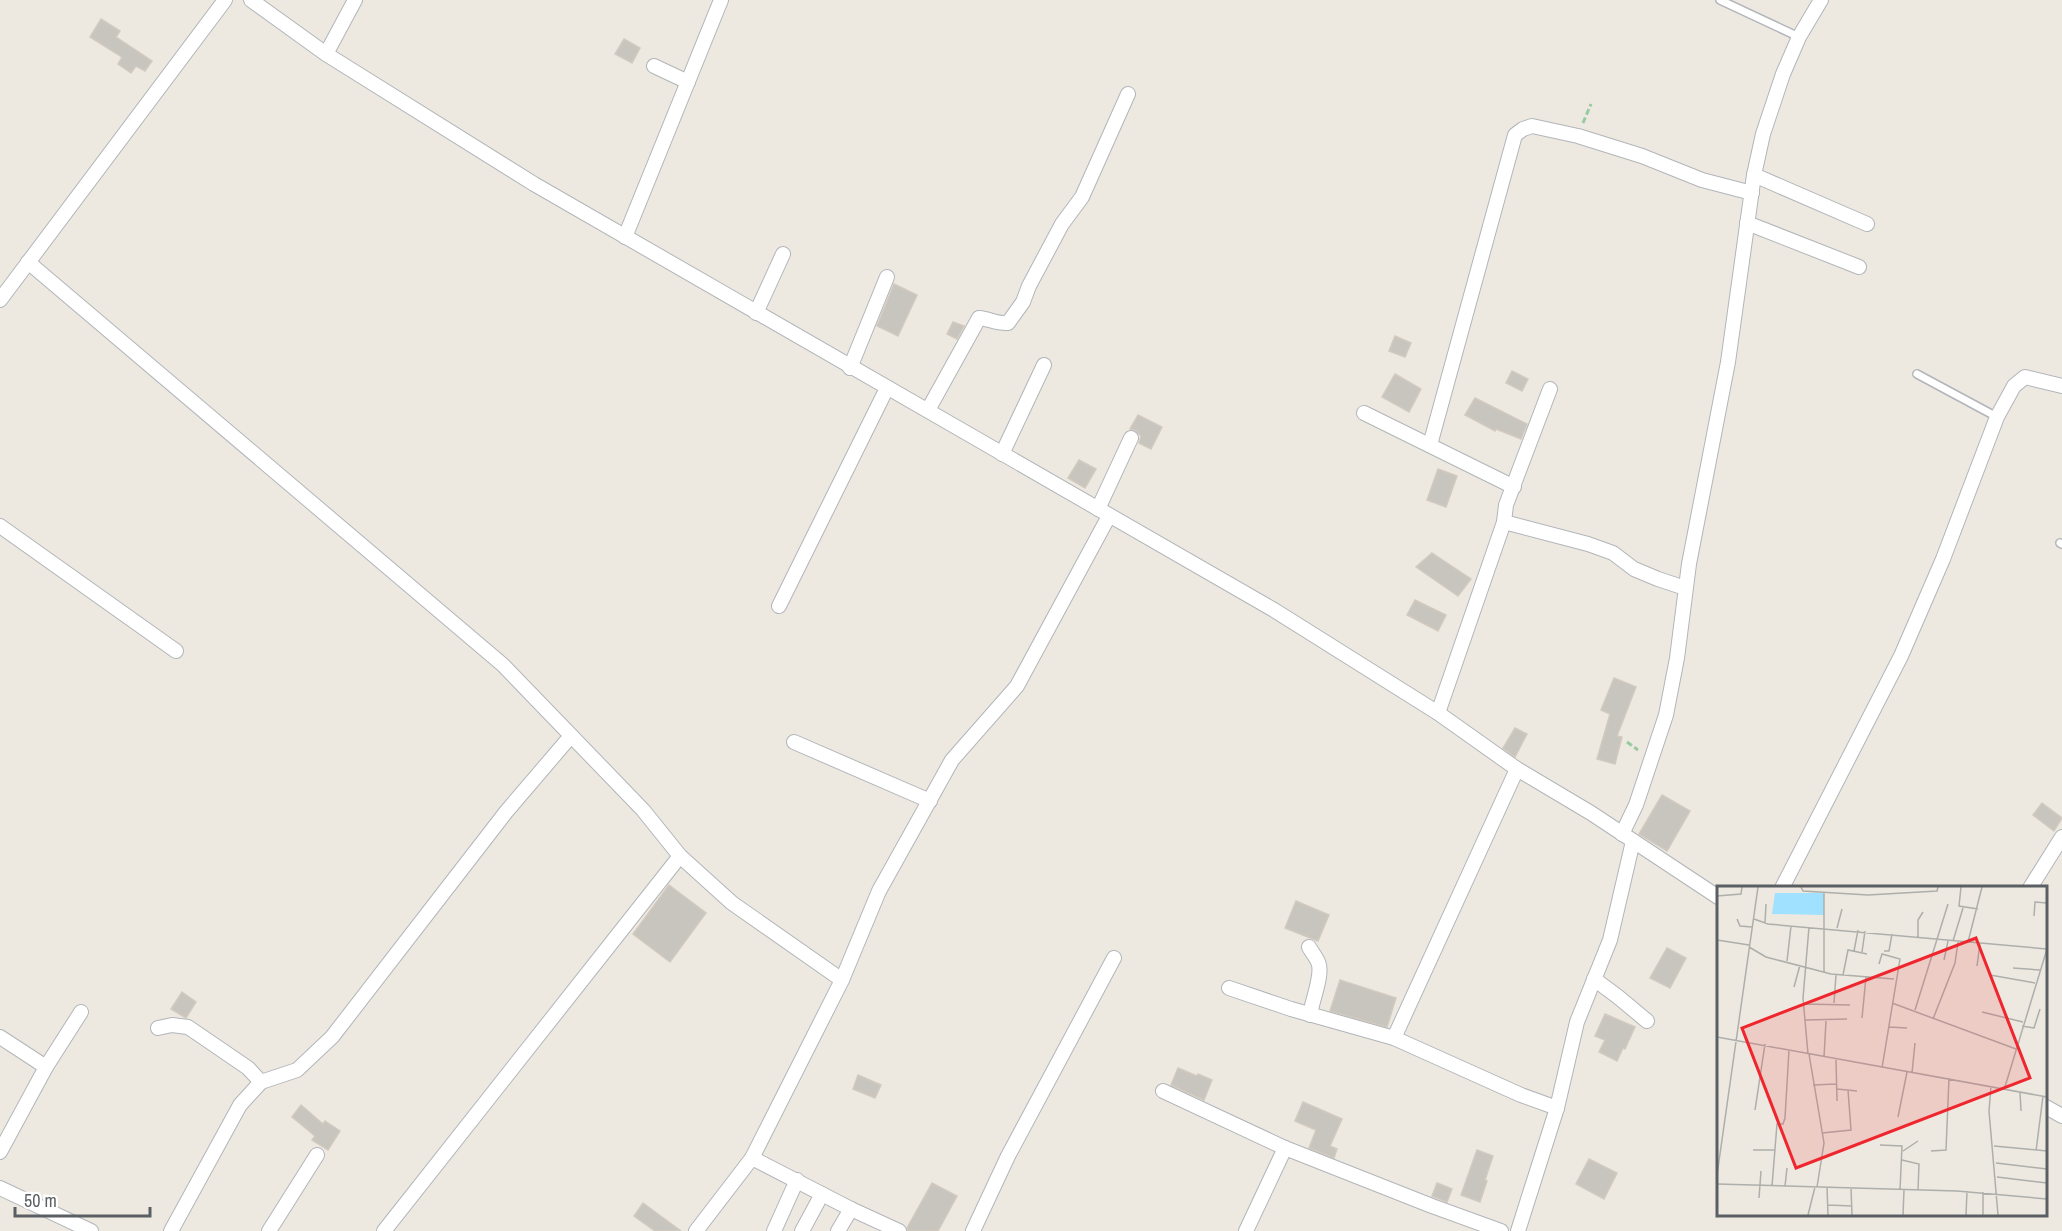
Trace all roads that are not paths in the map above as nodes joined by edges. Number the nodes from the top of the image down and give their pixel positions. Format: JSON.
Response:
{"nodes":[{"id":1,"x":225,"y":0,"type":"edge"},
{"id":2,"x":251,"y":0,"type":"edge"},
{"id":3,"x":355,"y":0,"type":"edge"},
{"id":4,"x":721,"y":0,"type":"edge"},
{"id":5,"x":1720,"y":0,"type":"edge"},
{"id":6,"x":1821,"y":0,"type":"edge"},
{"id":7,"x":1799,"y":37,"type":"junction"},
{"id":8,"x":326,"y":54,"type":"junction"},
{"id":9,"x":654,"y":66,"type":"dead end"},
{"id":10,"x":688,"y":82,"type":"junction"},
{"id":11,"x":1128,"y":94,"type":"dead end"},
{"id":12,"x":1754,"y":175,"type":"junction"},
{"id":13,"x":1752,"y":193,"type":"junction"},
{"id":14,"x":1747,"y":223,"type":"junction"},
{"id":15,"x":1867,"y":224,"type":"dead end"},
{"id":16,"x":625,"y":237,"type":"junction"},
{"id":17,"x":783,"y":254,"type":"dead end"},
{"id":18,"x":28,"y":262,"type":"junction"},
{"id":19,"x":1859,"y":267,"type":"dead end"},
{"id":20,"x":887,"y":278,"type":"dead end"},
{"id":21,"x":0,"y":300,"type":"edge"},
{"id":22,"x":756,"y":313,"type":"junction"},
{"id":23,"x":1044,"y":365,"type":"dead end"},
{"id":24,"x":850,"y":368,"type":"junction"},
{"id":25,"x":1917,"y":374,"type":"dead end"},
{"id":26,"x":2062,"y":386,"type":"edge"},
{"id":27,"x":887,"y":388,"type":"junction"},
{"id":28,"x":1550,"y":389,"type":"dead end"},
{"id":29,"x":928,"y":410,"type":"junction"},
{"id":30,"x":1364,"y":413,"type":"dead end"},
{"id":31,"x":1997,"y":417,"type":"junction"},
{"id":32,"x":1131,"y":438,"type":"dead end"},
{"id":33,"x":1430,"y":445,"type":"junction"},
{"id":34,"x":1002,"y":453,"type":"junction"},
{"id":35,"x":1514,"y":487,"type":"junction"},
{"id":36,"x":1103,"y":512,"type":"junction"},
{"id":37,"x":1504,"y":522,"type":"junction"},
{"id":38,"x":0,"y":526,"type":"edge"},
{"id":39,"x":1685,"y":588,"type":"junction"},
{"id":40,"x":779,"y":606,"type":"dead end"},
{"id":41,"x":176,"y":651,"type":"dead end"},
{"id":42,"x":1438,"y":713,"type":"junction"},
{"id":43,"x":570,"y":737,"type":"junction"},
{"id":44,"x":794,"y":742,"type":"dead end"},
{"id":45,"x":1517,"y":769,"type":"junction"},
{"id":46,"x":930,"y":801,"type":"junction"},
{"id":47,"x":2062,"y":837,"type":"edge"},
{"id":48,"x":1628,"y":838,"type":"junction"},
{"id":49,"x":680,"y":856,"type":"junction"},
{"id":50,"x":1783,"y":886,"type":"edge"},
{"id":51,"x":2031,"y":886,"type":"edge"},
{"id":52,"x":1717,"y":896,"type":"edge"},
{"id":53,"x":1309,"y":947,"type":"dead end"},
{"id":54,"x":1114,"y":957,"type":"dead end"},
{"id":55,"x":1594,"y":979,"type":"junction"},
{"id":56,"x":842,"y":980,"type":"junction"},
{"id":57,"x":1229,"y":988,"type":"dead end"},
{"id":58,"x":81,"y":1012,"type":"dead end"},
{"id":59,"x":1310,"y":1015,"type":"junction"},
{"id":60,"x":1647,"y":1021,"type":"dead end"},
{"id":61,"x":158,"y":1028,"type":"dead end"},
{"id":62,"x":0,"y":1037,"type":"edge"},
{"id":63,"x":1394,"y":1038,"type":"junction"},
{"id":64,"x":46,"y":1067,"type":"junction"},
{"id":65,"x":261,"y":1082,"type":"junction"},
{"id":66,"x":1163,"y":1091,"type":"dead end"},
{"id":67,"x":1557,"y":1108,"type":"junction"},
{"id":68,"x":2047,"y":1108,"type":"edge"},
{"id":69,"x":2062,"y":1116,"type":"edge"},
{"id":70,"x":1285,"y":1148,"type":"junction"},
{"id":71,"x":0,"y":1152,"type":"edge"},
{"id":72,"x":317,"y":1155,"type":"dead end"},
{"id":73,"x":752,"y":1158,"type":"junction"},
{"id":74,"x":797,"y":1180,"type":"junction"},
{"id":75,"x":0,"y":1188,"type":"edge"},
{"id":76,"x":822,"y":1194,"type":"junction"},
{"id":77,"x":851,"y":1209,"type":"junction"},
{"id":78,"x":82,"y":1229,"type":"edge"},
{"id":79,"x":171,"y":1231,"type":"edge"},
{"id":80,"x":269,"y":1231,"type":"edge"},
{"id":81,"x":384,"y":1231,"type":"edge"},
{"id":82,"x":696,"y":1231,"type":"edge"},
{"id":83,"x":774,"y":1231,"type":"edge"},
{"id":84,"x":802,"y":1231,"type":"edge"},
{"id":85,"x":838,"y":1231,"type":"edge"},
{"id":86,"x":899,"y":1231,"type":"edge"},
{"id":87,"x":973,"y":1231,"type":"edge"},
{"id":88,"x":1246,"y":1231,"type":"edge"},
{"id":89,"x":1501,"y":1231,"type":"edge"},
{"id":90,"x":1518,"y":1231,"type":"edge"}],
"edges":[{"from":1,"to":18,"type":"street"},
{"from":2,"to":8,"type":"street"},
{"from":3,"to":8,"type":"street"},
{"from":4,"to":10,"type":"street"},
{"from":5,"to":7,"type":"lane"},
{"from":6,"to":7,"type":"street"},
{"from":7,"to":12,"type":"street"},
{"from":8,"to":16,"type":"street"},
{"from":9,"to":10,"type":"street"},
{"from":10,"to":16,"type":"street"},
{"from":11,"to":29,"type":"street"},
{"from":12,"to":13,"type":"street"},
{"from":12,"to":15,"type":"street"},
{"from":13,"to":14,"type":"street"},
{"from":13,"to":33,"type":"street"},
{"from":14,"to":19,"type":"street"},
{"from":14,"to":39,"type":"street"},
{"from":16,"to":22,"type":"street"},
{"from":17,"to":22,"type":"street"},
{"from":18,"to":21,"type":"street"},
{"from":18,"to":43,"type":"street"},
{"from":20,"to":24,"type":"street"},
{"from":22,"to":24,"type":"street"},
{"from":23,"to":34,"type":"street"},
{"from":24,"to":27,"type":"street"},
{"from":25,"to":31,"type":"lane"},
{"from":26,"to":31,"type":"street"},
{"from":27,"to":29,"type":"street"},
{"from":27,"to":40,"type":"street"},
{"from":28,"to":35,"type":"street"},
{"from":29,"to":34,"type":"street"},
{"from":30,"to":33,"type":"street"},
{"from":31,"to":50,"type":"street"},
{"from":32,"to":36,"type":"street"},
{"from":33,"to":35,"type":"street"},
{"from":34,"to":36,"type":"street"},
{"from":35,"to":37,"type":"street"},
{"from":36,"to":42,"type":"street"},
{"from":36,"to":46,"type":"street"},
{"from":37,"to":39,"type":"street"},
{"from":37,"to":42,"type":"street"},
{"from":38,"to":41,"type":"street"},
{"from":39,"to":48,"type":"street"},
{"from":42,"to":45,"type":"street"},
{"from":43,"to":49,"type":"street"},
{"from":43,"to":65,"type":"street"},
{"from":44,"to":46,"type":"street"},
{"from":45,"to":48,"type":"street"},
{"from":45,"to":63,"type":"street"},
{"from":46,"to":56,"type":"street"},
{"from":47,"to":51,"type":"street"},
{"from":48,"to":52,"type":"street"},
{"from":48,"to":55,"type":"street"},
{"from":49,"to":56,"type":"street"},
{"from":49,"to":81,"type":"street"},
{"from":53,"to":59,"type":"street"},
{"from":54,"to":87,"type":"street"},
{"from":55,"to":60,"type":"street"},
{"from":55,"to":67,"type":"street"},
{"from":56,"to":73,"type":"street"},
{"from":57,"to":59,"type":"street"},
{"from":58,"to":64,"type":"street"},
{"from":59,"to":63,"type":"street"},
{"from":61,"to":65,"type":"street"},
{"from":62,"to":64,"type":"street"},
{"from":63,"to":67,"type":"street"},
{"from":64,"to":71,"type":"street"},
{"from":65,"to":79,"type":"street"},
{"from":66,"to":70,"type":"street"},
{"from":67,"to":90,"type":"street"},
{"from":68,"to":69,"type":"street"},
{"from":70,"to":88,"type":"street"},
{"from":70,"to":89,"type":"street"},
{"from":72,"to":80,"type":"street"},
{"from":73,"to":74,"type":"street"},
{"from":73,"to":82,"type":"street"},
{"from":74,"to":76,"type":"street"},
{"from":74,"to":83,"type":"street"},
{"from":75,"to":78,"type":"street"},
{"from":76,"to":77,"type":"street"},
{"from":76,"to":84,"type":"street"},
{"from":77,"to":85,"type":"street"},
{"from":77,"to":86,"type":"street"}]}
